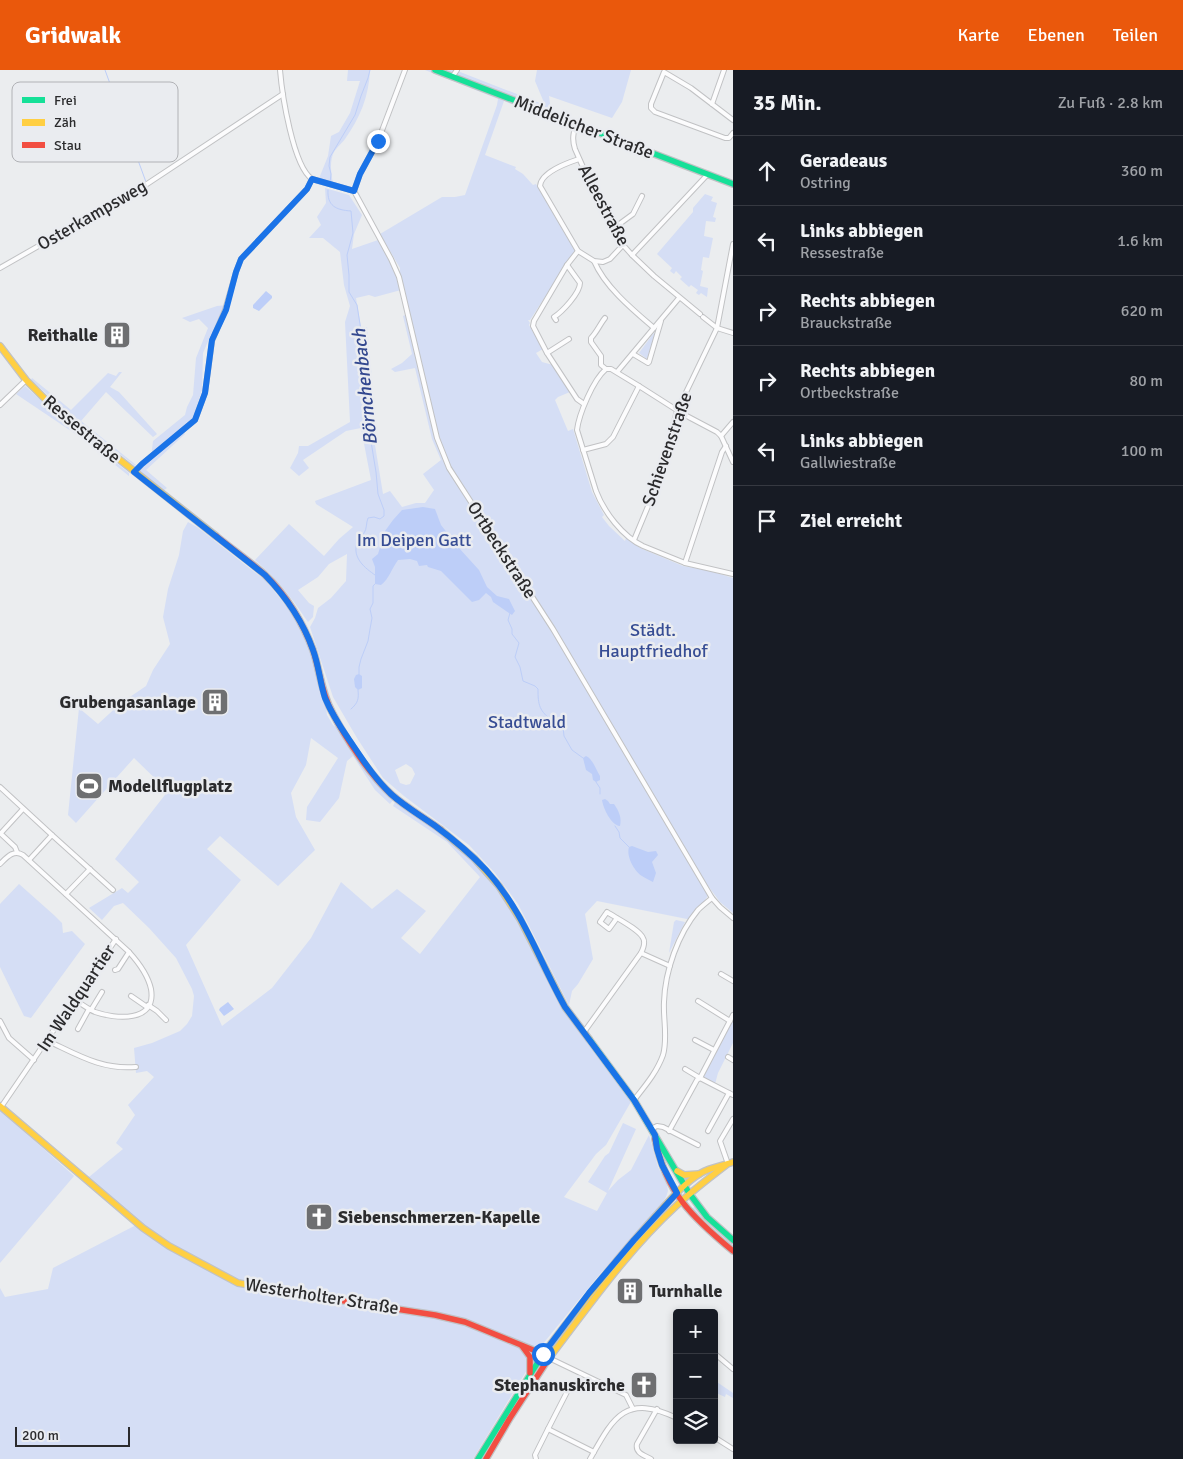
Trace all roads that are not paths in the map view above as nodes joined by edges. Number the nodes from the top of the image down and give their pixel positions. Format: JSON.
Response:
{"nodes":[{"id":1,"x":280,"y":70,"type":"edge"},
{"id":2,"x":406,"y":70,"type":"edge"},
{"id":3,"x":435,"y":70,"type":"edge"},
{"id":4,"x":457,"y":70,"type":"edge"},
{"id":5,"x":674,"y":70,"type":"edge"},
{"id":6,"x":724,"y":70,"type":"edge"},
{"id":7,"x":452,"y":76,"type":"junction"},
{"id":8,"x":672,"y":77,"type":"junction"},
{"id":9,"x":283,"y":94,"type":"junction"},
{"id":10,"x":712,"y":104,"type":"junction"},
{"id":11,"x":733,"y":120,"type":"edge"},
{"id":12,"x":576,"y":124,"type":"junction"},
{"id":13,"x":733,"y":133,"type":"edge"},
{"id":14,"x":579,"y":159,"type":"junction"},
{"id":15,"x":708,"y":174,"type":"junction"},
{"id":16,"x":312,"y":179,"type":"junction"},
{"id":17,"x":733,"y":184,"type":"edge"},
{"id":18,"x":354,"y":191,"type":"junction"},
{"id":19,"x":642,"y":196,"type":"dead end"},
{"id":20,"x":614,"y":228,"type":"junction"},
{"id":21,"x":733,"y":244,"type":"edge"},
{"id":22,"x":623,"y":245,"type":"junction"},
{"id":23,"x":578,"y":251,"type":"junction"},
{"id":24,"x":632,"y":255,"type":"junction"},
{"id":25,"x":594,"y":261,"type":"junction"},
{"id":26,"x":567,"y":265,"type":"junction"},
{"id":27,"x":0,"y":268,"type":"edge"},
{"id":28,"x":679,"y":298,"type":"junction"},
{"id":29,"x":605,"y":318,"type":"dead end"},
{"id":30,"x":662,"y":318,"type":"junction"},
{"id":31,"x":556,"y":320,"type":"dead end"},
{"id":32,"x":654,"y":328,"type":"junction"},
{"id":33,"x":717,"y":328,"type":"junction"},
{"id":34,"x":733,"y":333,"type":"edge"},
{"id":35,"x":569,"y":339,"type":"dead end"},
{"id":36,"x":0,"y":346,"type":"edge"},
{"id":37,"x":547,"y":353,"type":"junction"},
{"id":38,"x":632,"y":354,"type":"junction"},
{"id":39,"x":606,"y":369,"type":"junction"},
{"id":40,"x":617,"y":372,"type":"junction"},
{"id":41,"x":26,"y":380,"type":"junction"},
{"id":42,"x":639,"y":386,"type":"junction"},
{"id":43,"x":584,"y":404,"type":"junction"},
{"id":44,"x":0,"y":405,"type":"edge"},
{"id":45,"x":678,"y":411,"type":"junction"},
{"id":46,"x":733,"y":422,"type":"edge"},
{"id":47,"x":721,"y":436,"type":"junction"},
{"id":48,"x":726,"y":446,"type":"junction"},
{"id":49,"x":583,"y":450,"type":"junction"},
{"id":50,"x":733,"y":462,"type":"edge"},
{"id":51,"x":134,"y":472,"type":"junction"},
{"id":52,"x":634,"y":540,"type":"junction"},
{"id":53,"x":685,"y":563,"type":"junction"},
{"id":54,"x":733,"y":573,"type":"edge"},
{"id":55,"x":0,"y":787,"type":"edge"},
{"id":56,"x":23,"y":809,"type":"junction"},
{"id":57,"x":0,"y":833,"type":"edge"},
{"id":58,"x":52,"y":835,"type":"junction"},
{"id":59,"x":17,"y":852,"type":"junction"},
{"id":60,"x":29,"y":860,"type":"junction"},
{"id":61,"x":0,"y":864,"type":"edge"},
{"id":62,"x":90,"y":869,"type":"junction"},
{"id":63,"x":113,"y":890,"type":"dead end"},
{"id":64,"x":66,"y":894,"type":"junction"},
{"id":65,"x":712,"y":898,"type":"junction"},
{"id":66,"x":617,"y":918,"type":"junction"},
{"id":67,"x":733,"y":918,"type":"edge"},
{"id":68,"x":116,"y":939,"type":"junction"},
{"id":69,"x":130,"y":952,"type":"junction"},
{"id":70,"x":641,"y":954,"type":"junction"},
{"id":71,"x":670,"y":966,"type":"junction"},
{"id":72,"x":114,"y":970,"type":"dead end"},
{"id":73,"x":721,"y":974,"type":"dead end"},
{"id":74,"x":733,"y":982,"type":"edge"},
{"id":75,"x":102,"y":992,"type":"dead end"},
{"id":76,"x":131,"y":996,"type":"dead end"},
{"id":77,"x":75,"y":1000,"type":"junction"},
{"id":78,"x":698,"y":1001,"type":"dead end"},
{"id":79,"x":148,"y":1006,"type":"junction"},
{"id":80,"x":90,"y":1010,"type":"junction"},
{"id":81,"x":733,"y":1015,"type":"edge"},
{"id":82,"x":166,"y":1020,"type":"dead end"},
{"id":83,"x":0,"y":1021,"type":"edge"},
{"id":84,"x":730,"y":1021,"type":"junction"},
{"id":85,"x":78,"y":1029,"type":"dead end"},
{"id":86,"x":584,"y":1032,"type":"junction"},
{"id":87,"x":695,"y":1040,"type":"dead end"},
{"id":88,"x":48,"y":1041,"type":"junction"},
{"id":89,"x":714,"y":1050,"type":"junction"},
{"id":90,"x":728,"y":1057,"type":"dead end"},
{"id":91,"x":34,"y":1060,"type":"junction"},
{"id":92,"x":733,"y":1060,"type":"edge"},
{"id":93,"x":136,"y":1067,"type":"dead end"},
{"id":94,"x":685,"y":1069,"type":"dead end"},
{"id":95,"x":700,"y":1078,"type":"junction"},
{"id":96,"x":731,"y":1094,"type":"edge"},
{"id":97,"x":634,"y":1100,"type":"junction"},
{"id":98,"x":1,"y":1107,"type":"edge"},
{"id":99,"x":733,"y":1119,"type":"edge"},
{"id":100,"x":669,"y":1131,"type":"junction"},
{"id":101,"x":708,"y":1131,"type":"dead end"},
{"id":102,"x":653,"y":1132,"type":"junction"},
{"id":103,"x":698,"y":1145,"type":"dead end"},
{"id":104,"x":730,"y":1163,"type":"edge"},
{"id":105,"x":676,"y":1170,"type":"junction"},
{"id":106,"x":701,"y":1174,"type":"junction"},
{"id":107,"x":684,"y":1186,"type":"junction"},
{"id":108,"x":677,"y":1193,"type":"junction"},
{"id":109,"x":689,"y":1193,"type":"junction"},
{"id":110,"x":681,"y":1200,"type":"junction"},
{"id":111,"x":733,"y":1240,"type":"edge"},
{"id":112,"x":733,"y":1251,"type":"edge"},
{"id":113,"x":521,"y":1344,"type":"junction"},
{"id":114,"x":715,"y":1354,"type":"edge"},
{"id":115,"x":546,"y":1356,"type":"junction"},
{"id":116,"x":733,"y":1369,"type":"edge"},
{"id":117,"x":530,"y":1375,"type":"junction"},
{"id":118,"x":568,"y":1390,"type":"dead end"},
{"id":119,"x":633,"y":1409,"type":"junction"},
{"id":120,"x":657,"y":1409,"type":"junction"},
{"id":121,"x":673,"y":1416,"type":"edge"},
{"id":122,"x":548,"y":1429,"type":"junction"},
{"id":123,"x":718,"y":1440,"type":"edge"},
{"id":124,"x":733,"y":1449,"type":"edge"},
{"id":125,"x":594,"y":1452,"type":"junction"},
{"id":126,"x":478,"y":1459,"type":"edge"},
{"id":127,"x":486,"y":1459,"type":"edge"},
{"id":128,"x":536,"y":1459,"type":"edge"},
{"id":129,"x":590,"y":1459,"type":"edge"},
{"id":130,"x":651,"y":1459,"type":"edge"}],
"edges":[{"from":1,"to":9,"type":"street"},
{"from":2,"to":18,"type":"street"},
{"from":3,"to":7,"type":"main road","name":"Middelicher Straße"},
{"from":4,"to":7,"type":"street"},
{"from":5,"to":8,"type":"street"},
{"from":6,"to":10,"type":"street"},
{"from":7,"to":12,"type":"main road","name":"Middelicher Straße"},
{"from":8,"to":10,"type":"street"},
{"from":8,"to":13,"type":"street"},
{"from":9,"to":16,"type":"street"},
{"from":9,"to":27,"type":"street","name":"Osterkampsweg"},
{"from":10,"to":11,"type":"street"},
{"from":12,"to":14,"type":"street","name":"Alleestraße"},
{"from":12,"to":15,"type":"main road","name":"Middelicher Straße"},
{"from":14,"to":20,"type":"street","name":"Alleestraße"},
{"from":14,"to":23,"type":"street"},
{"from":15,"to":17,"type":"main road","name":"Middelicher Straße"},
{"from":15,"to":24,"type":"street"},
{"from":16,"to":18,"type":"street"},
{"from":16,"to":51,"type":"street"},
{"from":18,"to":65,"type":"street","name":"Ortbeckstraße"},
{"from":19,"to":20,"type":"street"},
{"from":20,"to":22,"type":"street","name":"Alleestraße"},
{"from":21,"to":33,"type":"street","name":"Schievenstraße"},
{"from":22,"to":24,"type":"street","name":"Alleestraße"},
{"from":22,"to":25,"type":"street"},
{"from":23,"to":25,"type":"street"},
{"from":23,"to":26,"type":"street"},
{"from":24,"to":28,"type":"street","name":"Alleestraße"},
{"from":25,"to":32,"type":"street"},
{"from":26,"to":31,"type":"street"},
{"from":26,"to":37,"type":"street"},
{"from":28,"to":30,"type":"street"},
{"from":28,"to":33,"type":"street","name":"Alleestraße"},
{"from":29,"to":39,"type":"street"},
{"from":30,"to":32,"type":"street"},
{"from":30,"to":38,"type":"street"},
{"from":32,"to":38,"type":"street"},
{"from":33,"to":34,"type":"street"},
{"from":33,"to":45,"type":"street","name":"Schievenstraße"},
{"from":35,"to":37,"type":"street"},
{"from":36,"to":41,"type":"main road","name":"Ressestraße"},
{"from":37,"to":43,"type":"street"},
{"from":38,"to":40,"type":"street"},
{"from":39,"to":40,"type":"street"},
{"from":39,"to":43,"type":"street"},
{"from":40,"to":42,"type":"street"},
{"from":41,"to":44,"type":"street"},
{"from":41,"to":51,"type":"main road","name":"Ressestraße"},
{"from":42,"to":45,"type":"street"},
{"from":42,"to":49,"type":"street"},
{"from":43,"to":49,"type":"street"},
{"from":45,"to":47,"type":"street"},
{"from":45,"to":52,"type":"street","name":"Schievenstraße"},
{"from":46,"to":47,"type":"street"},
{"from":47,"to":48,"type":"street"},
{"from":48,"to":50,"type":"street"},
{"from":48,"to":53,"type":"street"},
{"from":49,"to":52,"type":"street"},
{"from":51,"to":86,"type":"main road","name":"Ressestraße"},
{"from":52,"to":53,"type":"street"},
{"from":53,"to":54,"type":"street"},
{"from":55,"to":56,"type":"street"},
{"from":56,"to":57,"type":"street"},
{"from":56,"to":58,"type":"street"},
{"from":57,"to":59,"type":"street","name":"Im Waldquartier"},
{"from":58,"to":60,"type":"street"},
{"from":58,"to":62,"type":"street"},
{"from":59,"to":60,"type":"street","name":"Im Waldquartier"},
{"from":59,"to":61,"type":"street"},
{"from":60,"to":64,"type":"street","name":"Im Waldquartier"},
{"from":62,"to":63,"type":"street"},
{"from":62,"to":64,"type":"street"},
{"from":64,"to":68,"type":"street","name":"Im Waldquartier"},
{"from":65,"to":67,"type":"street","name":"Ortbeckstraße"},
{"from":65,"to":71,"type":"street"},
{"from":66,"to":66,"type":"street"},
{"from":66,"to":70,"type":"street"},
{"from":68,"to":69,"type":"street"},
{"from":68,"to":77,"type":"street","name":"Im Waldquartier"},
{"from":69,"to":72,"type":"street"},
{"from":69,"to":79,"type":"street"},
{"from":70,"to":71,"type":"street"},
{"from":70,"to":86,"type":"street"},
{"from":71,"to":97,"type":"street"},
{"from":73,"to":74,"type":"street"},
{"from":75,"to":80,"type":"street"},
{"from":76,"to":79,"type":"street"},
{"from":77,"to":80,"type":"street"},
{"from":77,"to":88,"type":"street","name":"Im Waldquartier"},
{"from":78,"to":84,"type":"street"},
{"from":79,"to":80,"type":"street"},
{"from":79,"to":82,"type":"street"},
{"from":80,"to":85,"type":"street"},
{"from":81,"to":84,"type":"street"},
{"from":83,"to":91,"type":"street","name":"Im Waldquartier"},
{"from":84,"to":89,"type":"street"},
{"from":86,"to":97,"type":"main road","name":"Ressestraße"},
{"from":87,"to":89,"type":"street"},
{"from":88,"to":91,"type":"street","name":"Im Waldquartier"},
{"from":88,"to":93,"type":"street"},
{"from":89,"to":95,"type":"street"},
{"from":90,"to":92,"type":"street"},
{"from":91,"to":98,"type":"street","name":"Im Waldquartier"},
{"from":94,"to":95,"type":"street"},
{"from":95,"to":96,"type":"street"},
{"from":95,"to":100,"type":"street"},
{"from":96,"to":101,"type":"street"},
{"from":97,"to":102,"type":"main road","name":"Ressestraße"},
{"from":98,"to":113,"type":"main road","name":"Westerholter Straße"},
{"from":99,"to":104,"type":"street"},
{"from":100,"to":102,"type":"street"},
{"from":100,"to":103,"type":"street"},
{"from":102,"to":105,"type":"main road","name":"Ressestraße"},
{"from":102,"to":108,"type":"main road","name":"Ressestraße"},
{"from":104,"to":106,"type":"main road"},
{"from":104,"to":109,"type":"main road"},
{"from":105,"to":106,"type":"main road"},
{"from":105,"to":107,"type":"main road","name":"Ressestraße"},
{"from":106,"to":107,"type":"main road"},
{"from":107,"to":108,"type":"main road"},
{"from":107,"to":109,"type":"main road","name":"Ressestraße"},
{"from":108,"to":110,"type":"main road","name":"Ressestraße"},
{"from":108,"to":115,"type":"main road"},
{"from":109,"to":110,"type":"main road"},
{"from":109,"to":111,"type":"main road","name":"Ressestraße"},
{"from":110,"to":112,"type":"main road","name":"Ressestraße"},
{"from":110,"to":115,"type":"main road"},
{"from":113,"to":115,"type":"main road","name":"Westerholter Straße"},
{"from":113,"to":117,"type":"main road"},
{"from":114,"to":116,"type":"street"},
{"from":115,"to":117,"type":"main road"},
{"from":115,"to":119,"type":"street","name":"Westerholter Straße"},
{"from":115,"to":127,"type":"main road"},
{"from":117,"to":126,"type":"main road"},
{"from":118,"to":122,"type":"street"},
{"from":119,"to":120,"type":"street"},
{"from":119,"to":125,"type":"street"},
{"from":120,"to":121,"type":"street"},
{"from":120,"to":130,"type":"street"},
{"from":122,"to":125,"type":"street"},
{"from":122,"to":128,"type":"street"},
{"from":123,"to":124,"type":"street"},
{"from":125,"to":129,"type":"street"}]}
